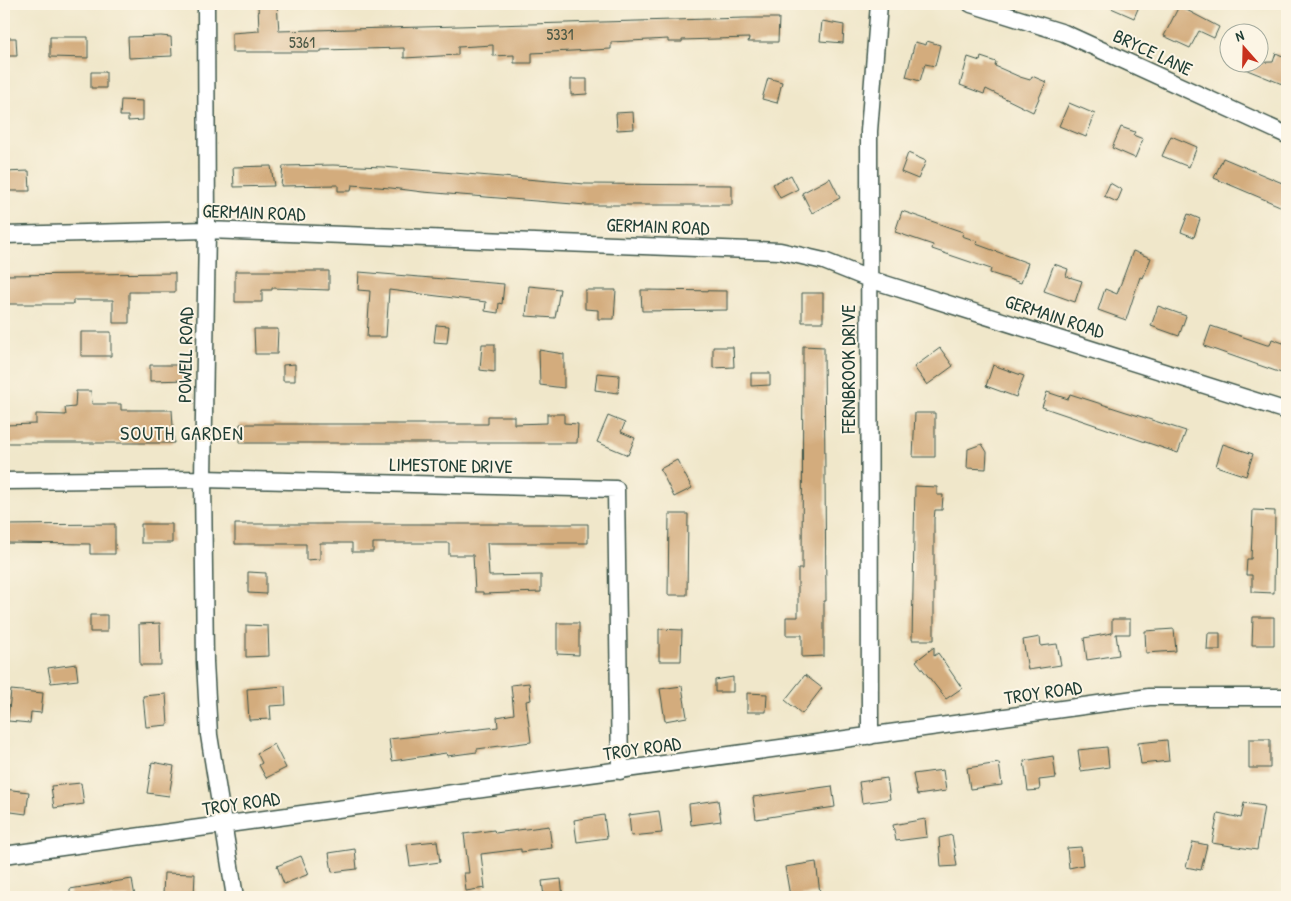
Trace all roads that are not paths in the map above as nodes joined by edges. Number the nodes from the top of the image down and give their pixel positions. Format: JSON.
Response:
{"nodes":[{"id":1,"x":206,"y":4,"type":"edge"},
{"id":2,"x":879,"y":4,"type":"edge"},
{"id":3,"x":971,"y":4,"type":"edge"},
{"id":4,"x":1287,"y":135,"type":"edge"},
{"id":5,"x":208,"y":230,"type":"junction"},
{"id":6,"x":4,"y":235,"type":"edge"},
{"id":7,"x":869,"y":278,"type":"junction"},
{"id":8,"x":1287,"y":410,"type":"edge"},
{"id":9,"x":203,"y":479,"type":"junction"},
{"id":10,"x":4,"y":481,"type":"edge"},
{"id":11,"x":1287,"y":697,"type":"edge"},
{"id":12,"x":870,"y":736,"type":"junction"},
{"id":13,"x":620,"y":771,"type":"junction"},
{"id":14,"x":224,"y":826,"type":"junction"},
{"id":15,"x":4,"y":855,"type":"edge"},
{"id":16,"x":236,"y":897,"type":"edge"}],
"edges":[{"from":1,"to":5,"type":"street","name":"POWELL ROAD"},
{"from":2,"to":7,"type":"street","name":"FERNBROOK DRIVE"},
{"from":3,"to":4,"type":"street","name":"BRYCE LANE"},
{"from":5,"to":6,"type":"street","name":"GERMAIN ROAD"},
{"from":5,"to":7,"type":"street","name":"GERMAIN ROAD"},
{"from":5,"to":9,"type":"street","name":"POWELL ROAD"},
{"from":7,"to":8,"type":"street","name":"GERMAIN ROAD"},
{"from":7,"to":12,"type":"street","name":"FERNBROOK DRIVE"},
{"from":9,"to":10,"type":"street","name":"LIMESTONE DRIVE"},
{"from":9,"to":13,"type":"street","name":"LIMESTONE DRIVE"},
{"from":9,"to":14,"type":"street","name":"POWELL ROAD"},
{"from":11,"to":12,"type":"street","name":"TROY ROAD"},
{"from":12,"to":13,"type":"street","name":"TROY ROAD"},
{"from":13,"to":14,"type":"street","name":"TROY ROAD"},
{"from":14,"to":15,"type":"street","name":"TROY ROAD"},
{"from":14,"to":16,"type":"street","name":"POWELL ROAD"}]}
